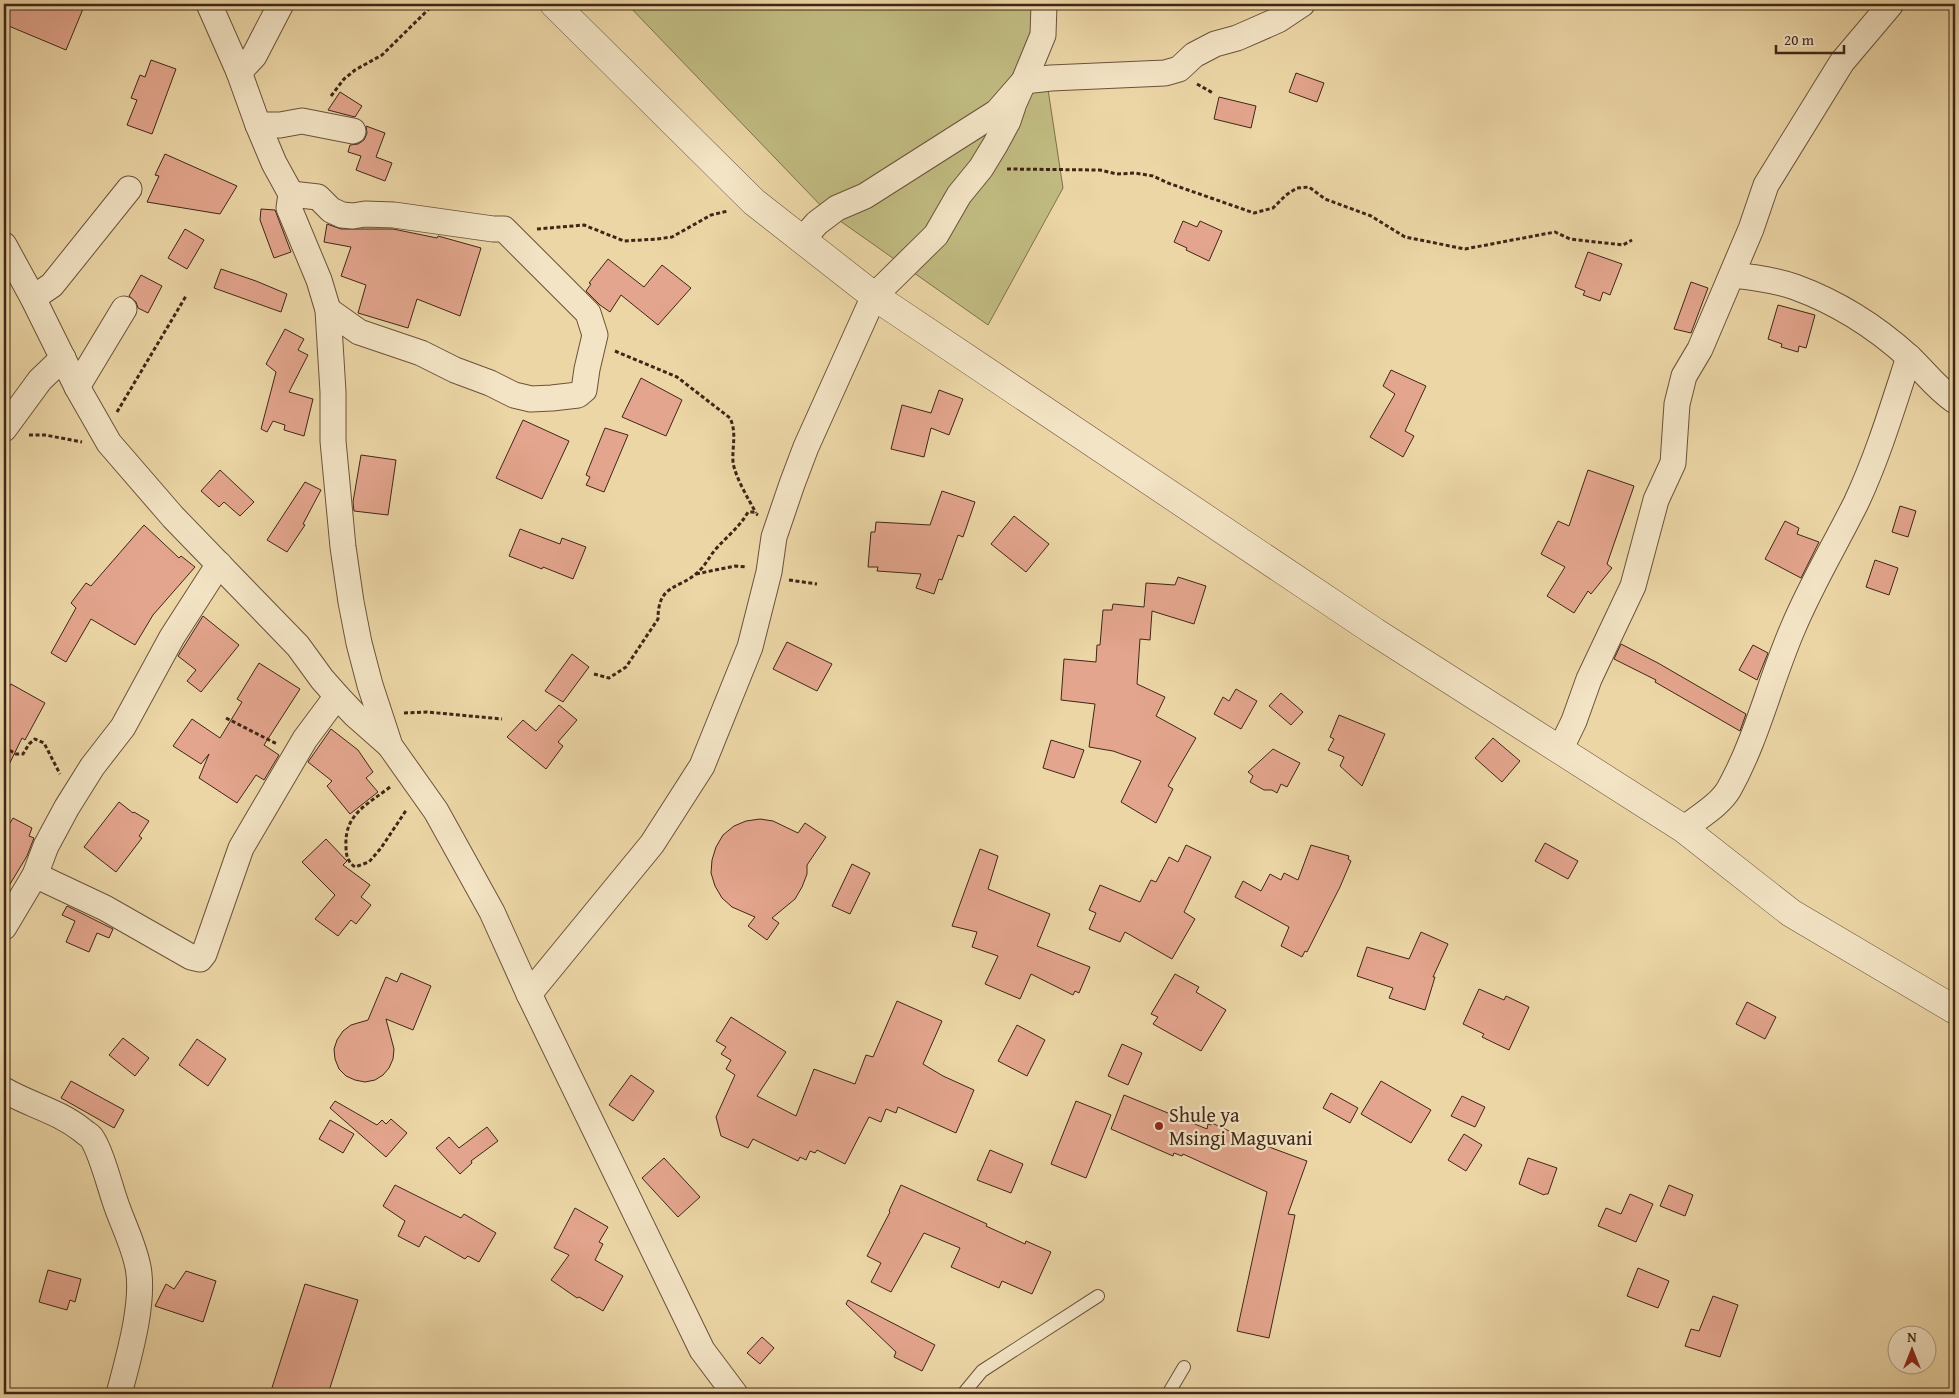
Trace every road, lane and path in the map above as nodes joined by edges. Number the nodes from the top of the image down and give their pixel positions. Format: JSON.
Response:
{"nodes":[{"id":1,"x":209,"y":4,"type":"edge"},
{"id":2,"x":281,"y":4,"type":"edge"},
{"id":3,"x":434,"y":4,"type":"edge"},
{"id":4,"x":554,"y":4,"type":"edge"},
{"id":5,"x":1044,"y":4,"type":"edge"},
{"id":6,"x":1302,"y":4,"type":"edge"},
{"id":7,"x":1891,"y":4,"type":"edge"},
{"id":8,"x":239,"y":72,"type":"junction"},
{"id":9,"x":1024,"y":81,"type":"junction"},
{"id":10,"x":331,"y":96,"type":"dead end"},
{"id":11,"x":258,"y":125,"type":"junction"},
{"id":12,"x":353,"y":131,"type":"dead end"},
{"id":13,"x":982,"y":168,"type":"junction"},
{"id":14,"x":129,"y":189,"type":"dead end"},
{"id":15,"x":291,"y":194,"type":"junction"},
{"id":16,"x":754,"y":202,"type":"junction"},
{"id":17,"x":504,"y":229,"type":"junction"},
{"id":18,"x":802,"y":240,"type":"junction"},
{"id":19,"x":1632,"y":240,"type":"dead end"},
{"id":20,"x":4,"y":244,"type":"edge"},
{"id":21,"x":1732,"y":275,"type":"junction"},
{"id":22,"x":186,"y":296,"type":"dead end"},
{"id":23,"x":874,"y":296,"type":"junction"},
{"id":24,"x":34,"y":298,"type":"junction"},
{"id":25,"x":124,"y":309,"type":"dead end"},
{"id":26,"x":328,"y":310,"type":"junction"},
{"id":27,"x":596,"y":335,"type":"junction"},
{"id":28,"x":1909,"y":357,"type":"junction"},
{"id":29,"x":62,"y":358,"type":"junction"},
{"id":30,"x":77,"y":387,"type":"junction"},
{"id":31,"x":1955,"y":401,"type":"edge"},
{"id":32,"x":14,"y":432,"type":"edge"},
{"id":33,"x":105,"y":437,"type":"junction"},
{"id":34,"x":757,"y":514,"type":"junction"},
{"id":35,"x":774,"y":538,"type":"junction"},
{"id":36,"x":219,"y":564,"type":"junction"},
{"id":37,"x":594,"y":674,"type":"dead end"},
{"id":38,"x":337,"y":696,"type":"junction"},
{"id":39,"x":226,"y":718,"type":"dead end"},
{"id":40,"x":502,"y":719,"type":"dead end"},
{"id":41,"x":382,"y":721,"type":"junction"},
{"id":42,"x":390,"y":746,"type":"junction"},
{"id":43,"x":4,"y":747,"type":"edge"},
{"id":44,"x":1560,"y":750,"type":"junction"},
{"id":45,"x":296,"y":754,"type":"junction"},
{"id":46,"x":415,"y":782,"type":"junction"},
{"id":47,"x":78,"y":788,"type":"junction"},
{"id":48,"x":1684,"y":829,"type":"junction"},
{"id":49,"x":35,"y":875,"type":"junction"},
{"id":50,"x":4,"y":927,"type":"edge"},
{"id":51,"x":529,"y":994,"type":"junction"},
{"id":52,"x":1955,"y":1010,"type":"edge"},
{"id":53,"x":4,"y":1090,"type":"edge"},
{"id":54,"x":1098,"y":1296,"type":"dead end"},
{"id":55,"x":1184,"y":1367,"type":"dead end"},
{"id":56,"x":119,"y":1394,"type":"edge"},
{"id":57,"x":735,"y":1394,"type":"edge"},
{"id":58,"x":963,"y":1394,"type":"edge"},
{"id":59,"x":1168,"y":1394,"type":"edge"}],
"edges":[{"from":1,"to":8,"type":"street"},
{"from":2,"to":8,"type":"street"},
{"from":3,"to":10,"type":"path"},
{"from":4,"to":16,"type":"street"},
{"from":5,"to":9,"type":"street"},
{"from":6,"to":9,"type":"street"},
{"from":7,"to":21,"type":"street"},
{"from":8,"to":11,"type":"street"},
{"from":9,"to":13,"type":"street"},
{"from":9,"to":18,"type":"street"},
{"from":11,"to":12,"type":"street"},
{"from":11,"to":15,"type":"street"},
{"from":13,"to":19,"type":"path"},
{"from":13,"to":23,"type":"street"},
{"from":14,"to":24,"type":"street"},
{"from":15,"to":17,"type":"street"},
{"from":15,"to":26,"type":"street"},
{"from":16,"to":17,"type":"path"},
{"from":16,"to":18,"type":"street"},
{"from":17,"to":27,"type":"street"},
{"from":18,"to":23,"type":"street"},
{"from":20,"to":24,"type":"street"},
{"from":21,"to":28,"type":"street"},
{"from":21,"to":44,"type":"street"},
{"from":22,"to":33,"type":"path"},
{"from":23,"to":35,"type":"street"},
{"from":23,"to":44,"type":"street"},
{"from":24,"to":29,"type":"street"},
{"from":25,"to":30,"type":"street"},
{"from":26,"to":27,"type":"street"},
{"from":26,"to":41,"type":"street"},
{"from":27,"to":34,"type":"path"},
{"from":28,"to":31,"type":"street"},
{"from":28,"to":48,"type":"street"},
{"from":29,"to":30,"type":"street"},
{"from":29,"to":32,"type":"street"},
{"from":30,"to":33,"type":"street"},
{"from":32,"to":33,"type":"path"},
{"from":33,"to":36,"type":"street"},
{"from":34,"to":35,"type":"path"},
{"from":34,"to":37,"type":"path"},
{"from":35,"to":51,"type":"street"},
{"from":36,"to":38,"type":"street"},
{"from":36,"to":47,"type":"street"},
{"from":38,"to":42,"type":"street"},
{"from":38,"to":45,"type":"street"},
{"from":39,"to":45,"type":"path"},
{"from":40,"to":41,"type":"path"},
{"from":41,"to":42,"type":"street"},
{"from":42,"to":46,"type":"street"},
{"from":43,"to":47,"type":"path"},
{"from":44,"to":48,"type":"street"},
{"from":45,"to":49,"type":"street"},
{"from":46,"to":46,"type":"path"},
{"from":46,"to":51,"type":"street"},
{"from":47,"to":49,"type":"street"},
{"from":48,"to":52,"type":"street"},
{"from":49,"to":50,"type":"street"},
{"from":51,"to":57,"type":"street"},
{"from":53,"to":56,"type":"street"},
{"from":54,"to":58,"type":"lane"},
{"from":55,"to":59,"type":"lane"}]}
